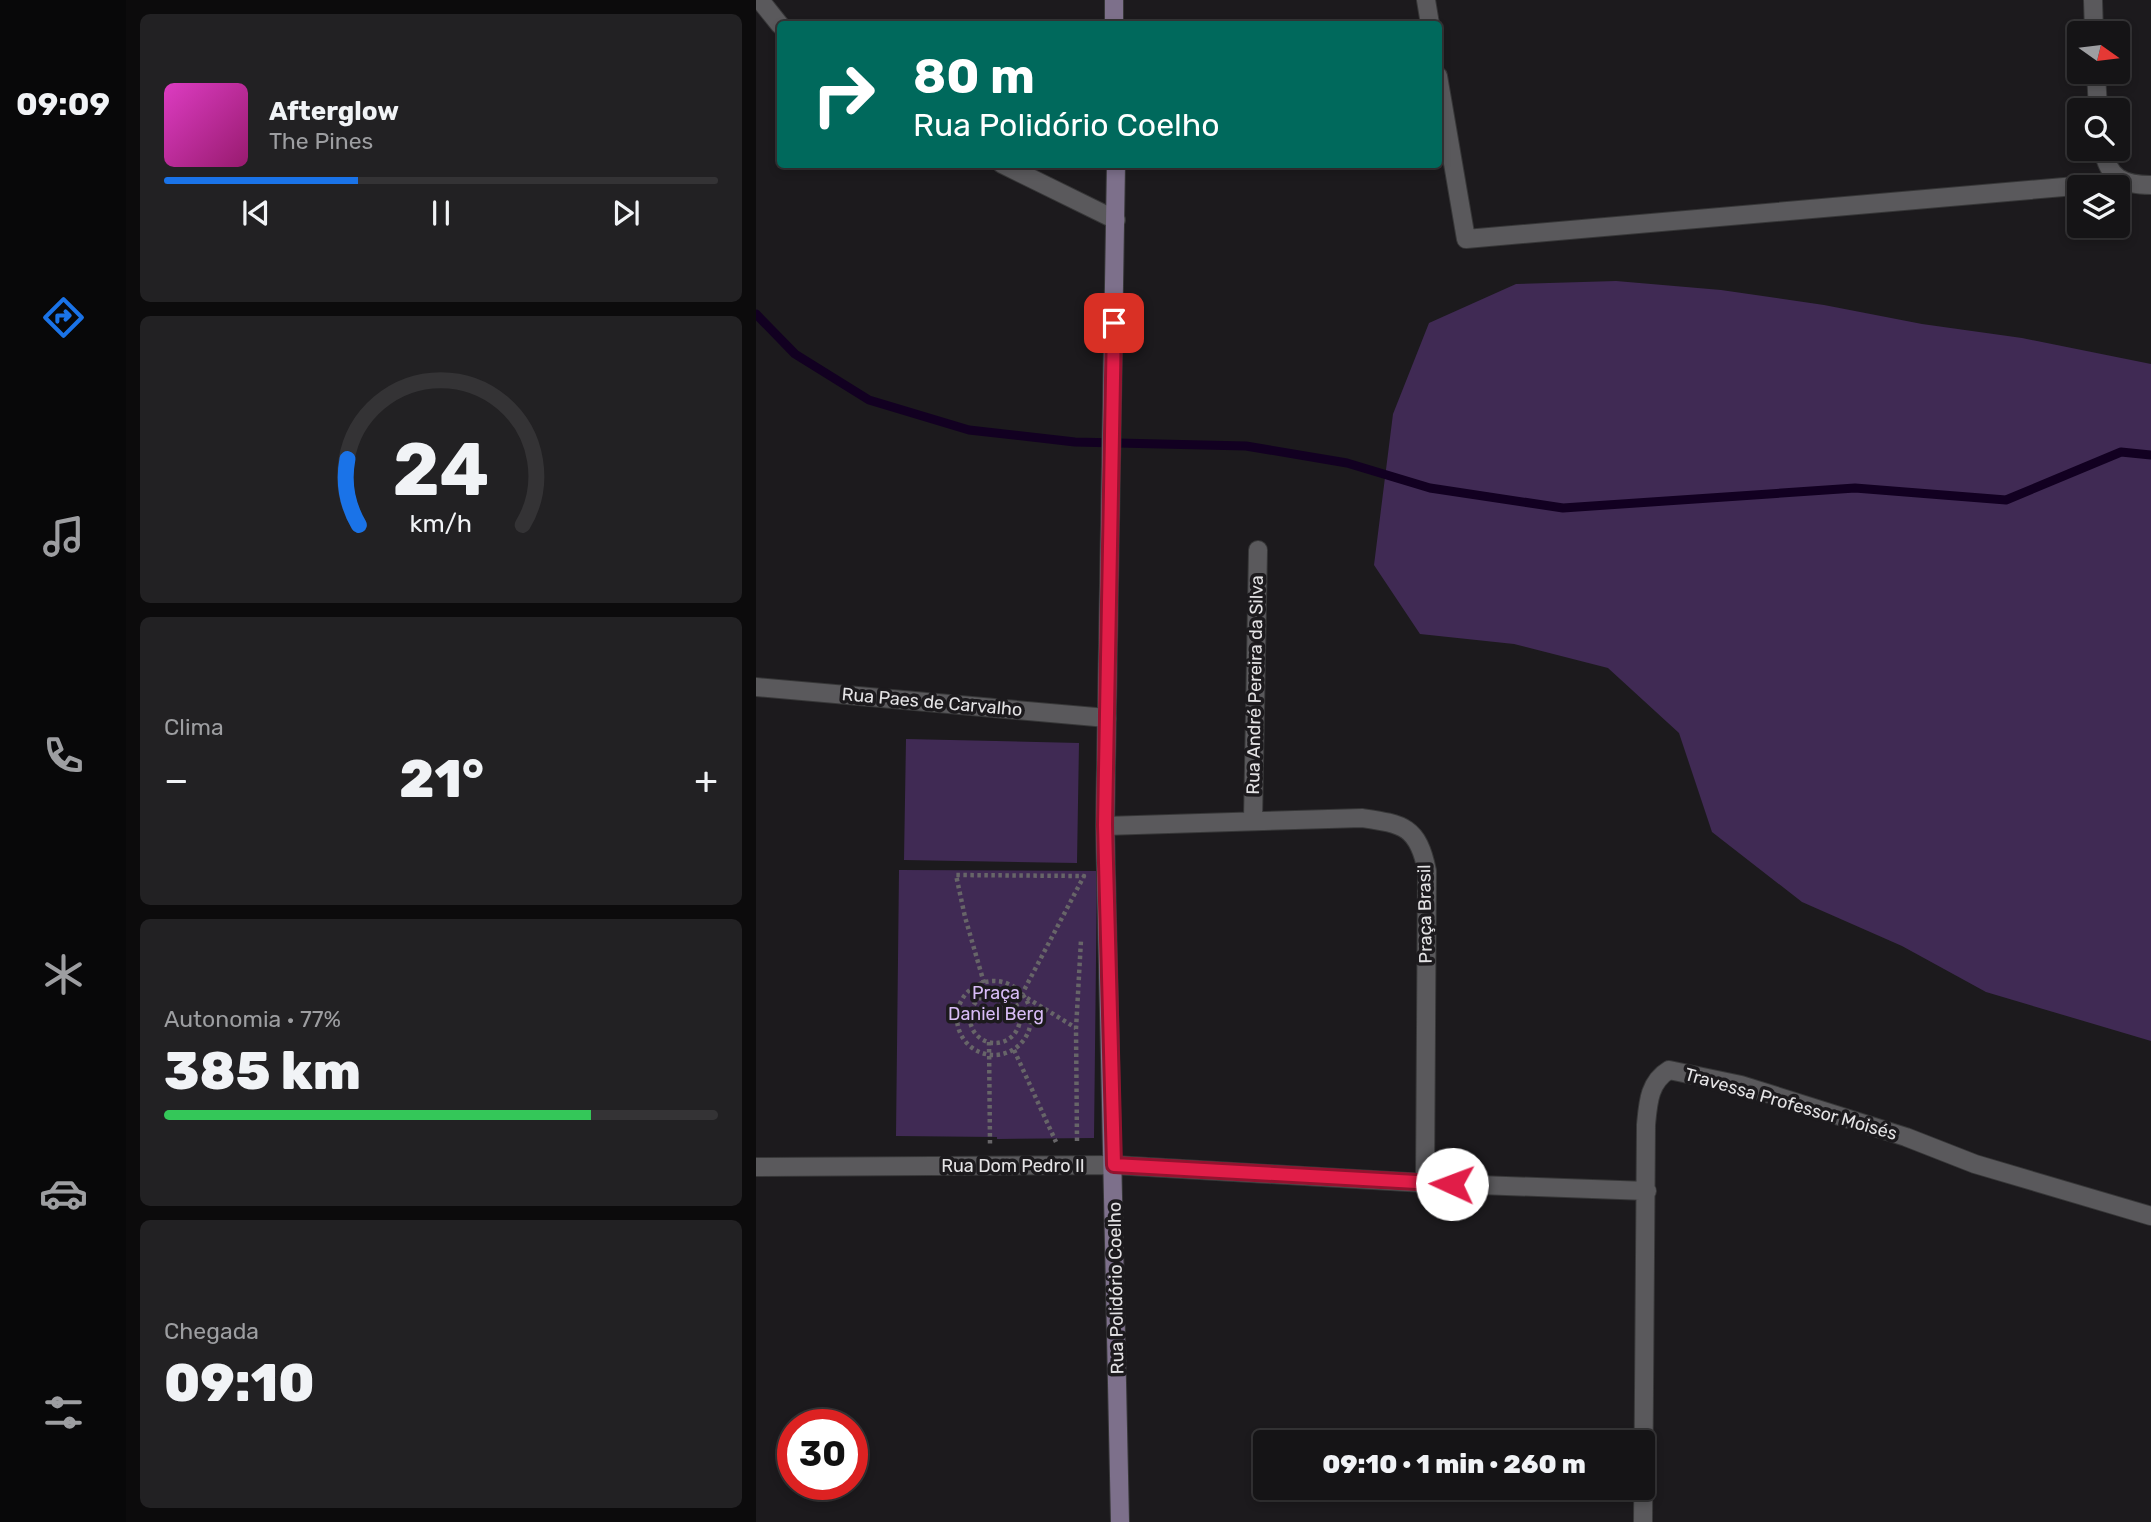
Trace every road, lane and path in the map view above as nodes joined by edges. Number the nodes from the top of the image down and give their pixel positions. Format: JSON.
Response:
{"nodes":[{"id":1,"x":760,"y":0,"type":"edge"},
{"id":2,"x":1114,"y":0,"type":"edge"},
{"id":3,"x":1426,"y":0,"type":"edge"},
{"id":4,"x":2093,"y":0,"type":"edge"},
{"id":5,"x":777,"y":21,"type":"edge"},
{"id":6,"x":1114,"y":21,"type":"edge"},
{"id":7,"x":1430,"y":21,"type":"edge"},
{"id":8,"x":2094,"y":21,"type":"edge"},
{"id":9,"x":1442,"y":99,"type":"edge"},
{"id":10,"x":1010,"y":168,"type":"edge"},
{"id":11,"x":1116,"y":168,"type":"edge"},
{"id":12,"x":2130,"y":183,"type":"edge"},
{"id":13,"x":2151,"y":185,"type":"edge"},
{"id":14,"x":2067,"y":187,"type":"edge"},
{"id":15,"x":1116,"y":220,"type":"junction"},
{"id":16,"x":1258,"y":550,"type":"dead end"},
{"id":17,"x":756,"y":687,"type":"edge"},
{"id":18,"x":1107,"y":718,"type":"junction"},
{"id":19,"x":1253,"y":820,"type":"junction"},
{"id":20,"x":1105,"y":825,"type":"junction"},
{"id":21,"x":1084,"y":863,"type":"dead end"},
{"id":22,"x":1084,"y":876,"type":"junction"},
{"id":23,"x":1083,"y":890,"type":"dead end"},
{"id":24,"x":1081,"y":932,"type":"dead end"},
{"id":25,"x":984,"y":983,"type":"junction"},
{"id":26,"x":1024,"y":996,"type":"junction"},
{"id":27,"x":1076,"y":1029,"type":"junction"},
{"id":28,"x":989,"y":1042,"type":"junction"},
{"id":29,"x":1013,"y":1050,"type":"junction"},
{"id":30,"x":989,"y":1055,"type":"junction"},
{"id":31,"x":1057,"y":1143,"type":"junction"},
{"id":32,"x":1043,"y":1144,"type":"dead end"},
{"id":33,"x":1003,"y":1145,"type":"dead end"},
{"id":34,"x":976,"y":1146,"type":"dead end"},
{"id":35,"x":990,"y":1146,"type":"junction"},
{"id":36,"x":1114,"y":1165,"type":"junction"},
{"id":37,"x":993,"y":1166,"type":"junction"},
{"id":38,"x":756,"y":1167,"type":"edge"},
{"id":39,"x":1425,"y":1183,"type":"junction"},
{"id":40,"x":1647,"y":1191,"type":"junction"},
{"id":41,"x":2151,"y":1216,"type":"edge"},
{"id":42,"x":1120,"y":1522,"type":"edge"},
{"id":43,"x":1643,"y":1522,"type":"edge"}],
"edges":[{"from":1,"to":5,"type":"street"},
{"from":2,"to":6,"type":"street"},
{"from":3,"to":7,"type":"street"},
{"from":4,"to":8,"type":"street"},
{"from":9,"to":14,"type":"street"},
{"from":10,"to":15,"type":"street"},
{"from":11,"to":15,"type":"street","name":"Rua Polidório Coelho"},
{"from":12,"to":13,"type":"street"},
{"from":15,"to":18,"type":"street","name":"Rua Polidório Coelho"},
{"from":16,"to":19,"type":"street","name":"Rua André Pereira da Silva"},
{"from":17,"to":18,"type":"street","name":"Rua Paes de Carvalho"},
{"from":18,"to":20,"type":"street","name":"Rua Polidório Coelho"},
{"from":19,"to":20,"type":"street","name":"Praça Brasil"},
{"from":19,"to":39,"type":"street","name":"Praça Brasil"},
{"from":20,"to":36,"type":"street","name":"Rua Polidório Coelho"},
{"from":21,"to":22,"type":"path"},
{"from":22,"to":23,"type":"path"},
{"from":22,"to":25,"type":"path"},
{"from":22,"to":26,"type":"path"},
{"from":24,"to":27,"type":"path"},
{"from":25,"to":26,"type":"path"},
{"from":25,"to":30,"type":"path"},
{"from":26,"to":27,"type":"path"},
{"from":26,"to":29,"type":"path"},
{"from":27,"to":31,"type":"path"},
{"from":28,"to":28,"type":"path"},
{"from":28,"to":30,"type":"path"},
{"from":29,"to":30,"type":"path"},
{"from":29,"to":31,"type":"path"},
{"from":30,"to":35,"type":"path"},
{"from":31,"to":32,"type":"path"},
{"from":33,"to":35,"type":"path"},
{"from":34,"to":35,"type":"path"},
{"from":35,"to":37,"type":"path"},
{"from":36,"to":37,"type":"street","name":"Rua Dom Pedro II"},
{"from":36,"to":39,"type":"street","name":"Rua Dom Pedro II"},
{"from":36,"to":42,"type":"street","name":"Rua Polidório Coelho"},
{"from":37,"to":38,"type":"street","name":"Rua Dom Pedro II"},
{"from":39,"to":40,"type":"street","name":"Rua Dom Pedro II"},
{"from":40,"to":41,"type":"street","name":"Travessa Professor Moisés"},
{"from":40,"to":43,"type":"street","name":"Travessa Professor Moisés"}]}
